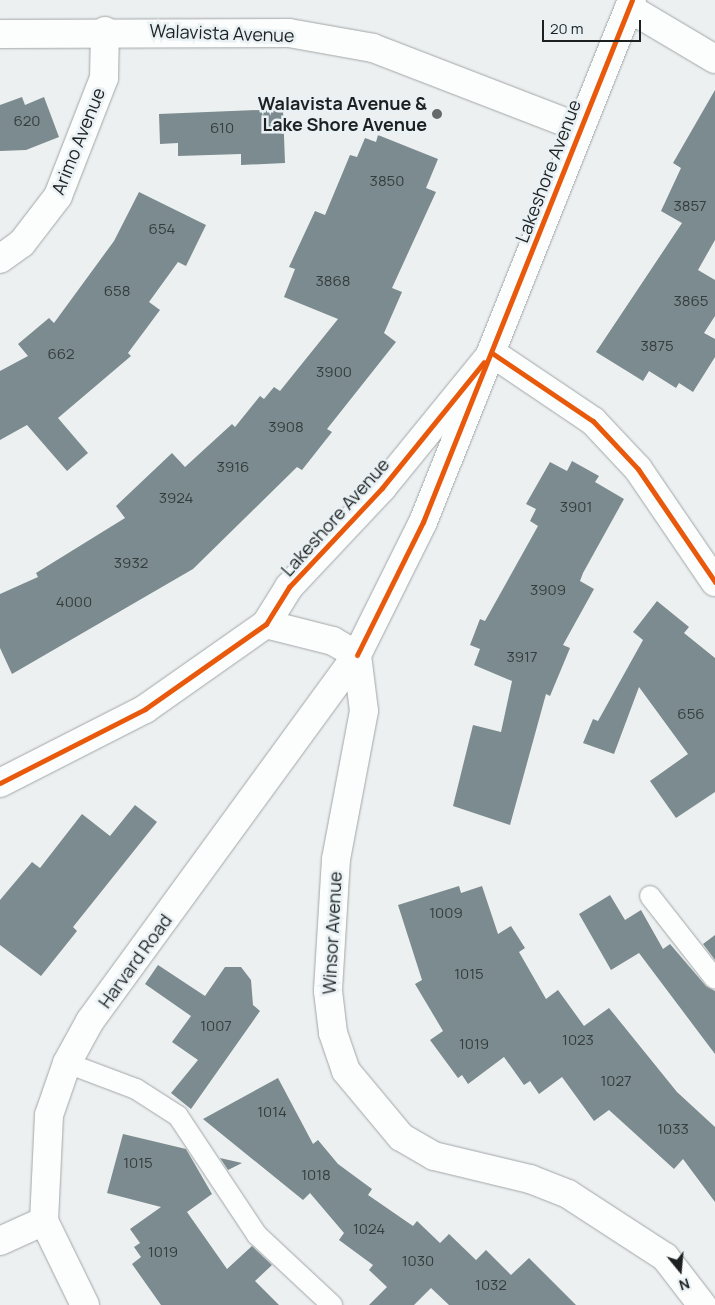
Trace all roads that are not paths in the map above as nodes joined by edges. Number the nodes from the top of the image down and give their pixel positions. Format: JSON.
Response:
{"nodes":[{"id":1,"x":630,"y":4,"type":"edge"},
{"id":2,"x":105,"y":31,"type":"junction"},
{"id":3,"x":0,"y":34,"type":"edge"},
{"id":4,"x":715,"y":58,"type":"edge"},
{"id":5,"x":578,"y":127,"type":"junction"},
{"id":6,"x":0,"y":259,"type":"edge"},
{"id":7,"x":492,"y":353,"type":"junction"},
{"id":8,"x":715,"y":582,"type":"edge"},
{"id":9,"x":266,"y":624,"type":"junction"},
{"id":10,"x":357,"y":655,"type":"junction"},
{"id":11,"x":0,"y":783,"type":"edge"},
{"id":12,"x":650,"y":896,"type":"dead end"},
{"id":13,"x":715,"y":979,"type":"edge"},
{"id":14,"x":67,"y":1063,"type":"junction"},
{"id":15,"x":44,"y":1221,"type":"junction"},
{"id":16,"x":0,"y":1241,"type":"edge"},
{"id":17,"x":85,"y":1305,"type":"edge"},
{"id":18,"x":332,"y":1305,"type":"edge"},
{"id":19,"x":702,"y":1305,"type":"edge"}],
"edges":[{"from":1,"to":4,"type":"street"},
{"from":1,"to":5,"type":"street","name":"Lakeshore Avenue"},
{"from":2,"to":3,"type":"street","name":"Walavista Avenue"},
{"from":2,"to":5,"type":"street","name":"Walavista Avenue"},
{"from":2,"to":6,"type":"street","name":"Arimo Avenue"},
{"from":5,"to":7,"type":"street","name":"Lakeshore Avenue"},
{"from":7,"to":8,"type":"street"},
{"from":7,"to":9,"type":"street","name":"Lakeshore Avenue"},
{"from":7,"to":10,"type":"street","name":"Lakeshore Avenue"},
{"from":9,"to":10,"type":"street"},
{"from":9,"to":11,"type":"street","name":"Lakeshore Avenue"},
{"from":10,"to":14,"type":"street","name":"Harvard Road"},
{"from":10,"to":19,"type":"street","name":"Winsor Avenue"},
{"from":12,"to":13,"type":"lane"},
{"from":14,"to":15,"type":"street","name":"Harvard Road"},
{"from":14,"to":18,"type":"lane"},
{"from":15,"to":16,"type":"street"},
{"from":15,"to":17,"type":"street","name":"Harvard Road"}]}
